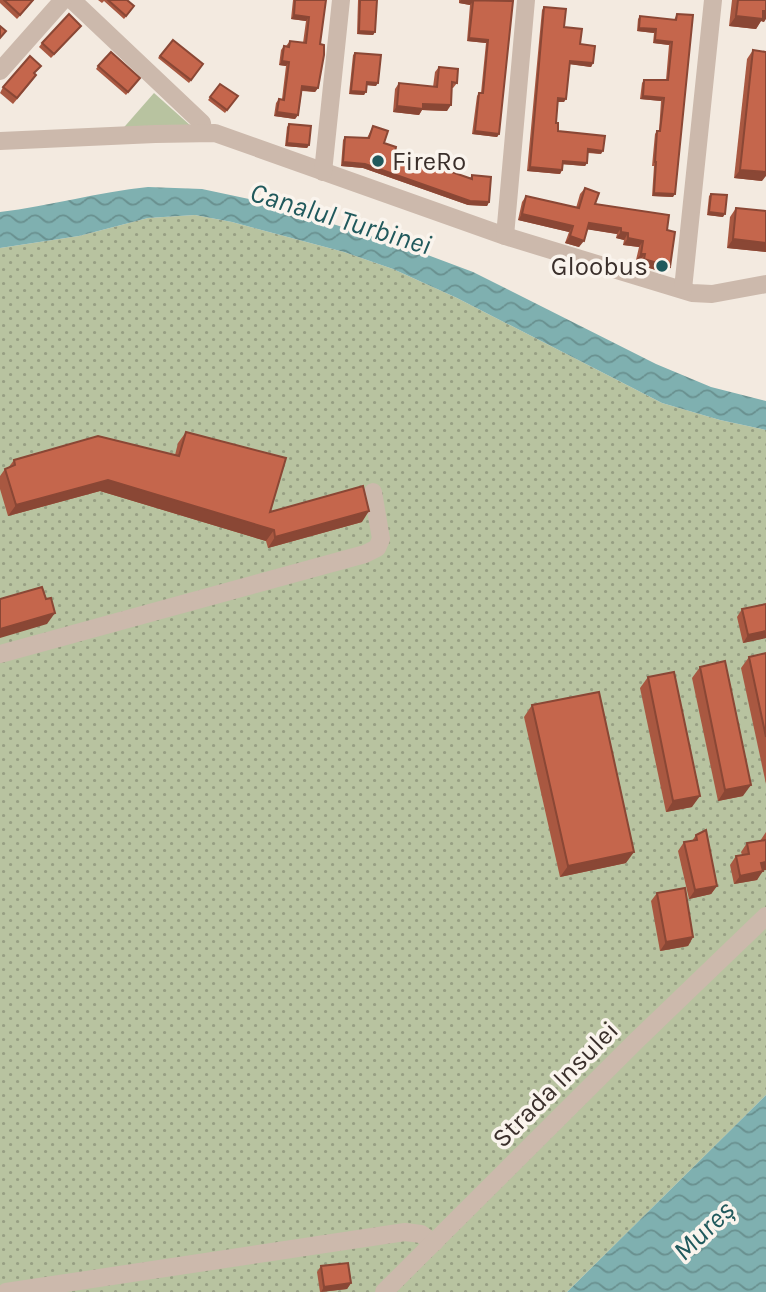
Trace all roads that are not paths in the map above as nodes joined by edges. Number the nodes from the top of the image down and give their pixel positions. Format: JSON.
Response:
{"nodes":[{"id":1,"x":63,"y":0,"type":"edge"},
{"id":2,"x":72,"y":0,"type":"edge"},
{"id":3,"x":341,"y":0,"type":"edge"},
{"id":4,"x":526,"y":0,"type":"edge"},
{"id":5,"x":713,"y":0,"type":"edge"},
{"id":6,"x":0,"y":71,"type":"edge"},
{"id":7,"x":203,"y":132,"type":"junction"},
{"id":8,"x":0,"y":141,"type":"edge"},
{"id":9,"x":323,"y":172,"type":"junction"},
{"id":10,"x":505,"y":236,"type":"junction"},
{"id":11,"x":766,"y":284,"type":"edge"},
{"id":12,"x":683,"y":289,"type":"junction"},
{"id":13,"x":373,"y":492,"type":"dead end"},
{"id":14,"x":0,"y":654,"type":"edge"},
{"id":15,"x":766,"y":916,"type":"edge"},
{"id":16,"x":434,"y":1243,"type":"junction"},
{"id":17,"x":13,"y":1291,"type":"edge"},
{"id":18,"x":384,"y":1292,"type":"edge"}],
"edges":[{"from":1,"to":6,"type":"street"},
{"from":2,"to":7,"type":"street"},
{"from":3,"to":9,"type":"street"},
{"from":4,"to":10,"type":"street"},
{"from":5,"to":12,"type":"street"},
{"from":7,"to":8,"type":"street"},
{"from":7,"to":9,"type":"street"},
{"from":9,"to":10,"type":"street"},
{"from":10,"to":12,"type":"street"},
{"from":11,"to":12,"type":"street"},
{"from":13,"to":14,"type":"street"},
{"from":15,"to":16,"type":"street","name":"Strada Insulei"},
{"from":16,"to":17,"type":"street"},
{"from":16,"to":18,"type":"street","name":"Strada Insulei"}]}
